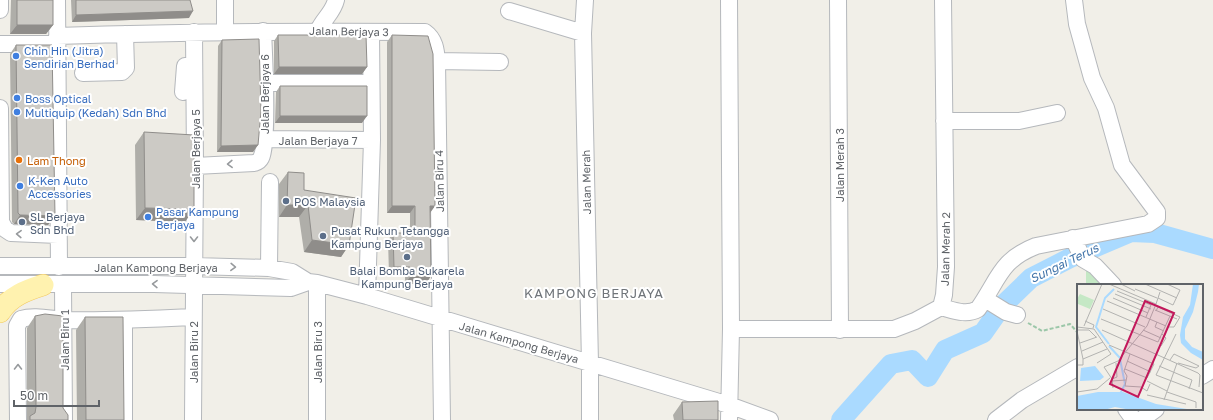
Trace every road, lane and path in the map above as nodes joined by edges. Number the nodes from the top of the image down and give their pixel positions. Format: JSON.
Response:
{"nodes":[{"id":1,"x":0,"y":0,"type":"edge"},
{"id":2,"x":57,"y":0,"type":"edge"},
{"id":3,"x":225,"y":0,"type":"edge"},
{"id":4,"x":336,"y":0,"type":"edge"},
{"id":5,"x":584,"y":0,"type":"edge"},
{"id":6,"x":729,"y":0,"type":"edge"},
{"id":7,"x":838,"y":0,"type":"edge"},
{"id":8,"x":943,"y":0,"type":"edge"},
{"id":9,"x":1074,"y":0,"type":"edge"},
{"id":10,"x":0,"y":10,"type":"edge"},
{"id":11,"x":509,"y":11,"type":"dead end"},
{"id":12,"x":225,"y":31,"type":"junction"},
{"id":13,"x":263,"y":31,"type":"junction"},
{"id":14,"x":318,"y":31,"type":"junction"},
{"id":15,"x":189,"y":32,"type":"junction"},
{"id":16,"x":371,"y":32,"type":"junction"},
{"id":17,"x":584,"y":33,"type":"junction"},
{"id":18,"x":125,"y":34,"type":"junction"},
{"id":19,"x":432,"y":39,"type":"joint"},
{"id":20,"x":57,"y":40,"type":"junction"},
{"id":21,"x":0,"y":44,"type":"edge"},
{"id":22,"x":437,"y":61,"type":"junction"},
{"id":23,"x":500,"y":62,"type":"dead end"},
{"id":24,"x":83,"y":73,"type":"dead end"},
{"id":25,"x":264,"y":83,"type":"junction"},
{"id":26,"x":372,"y":83,"type":"junction"},
{"id":27,"x":183,"y":92,"type":"dead end"},
{"id":28,"x":0,"y":108,"type":"edge"},
{"id":29,"x":1057,"y":113,"type":"dead end"},
{"id":30,"x":944,"y":121,"type":"junction"},
{"id":31,"x":264,"y":139,"type":"junction"},
{"id":32,"x":372,"y":140,"type":"junction"},
{"id":33,"x":195,"y":166,"type":"junction"},
{"id":34,"x":270,"y":182,"type":"dead end"},
{"id":35,"x":58,"y":235,"type":"junction"},
{"id":36,"x":1078,"y":247,"type":"junction"},
{"id":37,"x":0,"y":266,"type":"edge"},
{"id":38,"x":194,"y":266,"type":"junction"},
{"id":39,"x":59,"y":267,"type":"junction"},
{"id":40,"x":269,"y":268,"type":"junction"},
{"id":41,"x":313,"y":283,"type":"junction"},
{"id":42,"x":0,"y":284,"type":"edge"},
{"id":43,"x":1112,"y":284,"type":"edge"},
{"id":44,"x":53,"y":285,"type":"junction"},
{"id":45,"x":194,"y":285,"type":"junction"},
{"id":46,"x":367,"y":296,"type":"junction"},
{"id":47,"x":941,"y":307,"type":"junction"},
{"id":48,"x":1000,"y":307,"type":"junction"},
{"id":49,"x":0,"y":312,"type":"edge"},
{"id":50,"x":193,"y":317,"type":"junction"},
{"id":51,"x":440,"y":319,"type":"junction"},
{"id":52,"x":64,"y":320,"type":"junction"},
{"id":53,"x":124,"y":320,"type":"junction"},
{"id":54,"x":731,"y":328,"type":"junction"},
{"id":55,"x":840,"y":330,"type":"junction"},
{"id":56,"x":1077,"y":332,"type":"edge"},
{"id":57,"x":590,"y":363,"type":"junction"},
{"id":58,"x":1077,"y":368,"type":"edge"},
{"id":59,"x":1213,"y":369,"type":"edge"},
{"id":60,"x":1203,"y":375,"type":"edge"},
{"id":61,"x":1127,"y":410,"type":"edge"},
{"id":62,"x":1155,"y":410,"type":"edge"},
{"id":63,"x":729,"y":413,"type":"edge"},
{"id":64,"x":18,"y":420,"type":"edge"},
{"id":65,"x":64,"y":420,"type":"edge"},
{"id":66,"x":124,"y":420,"type":"edge"},
{"id":67,"x":193,"y":420,"type":"edge"},
{"id":68,"x":317,"y":420,"type":"edge"},
{"id":69,"x":442,"y":420,"type":"edge"},
{"id":70,"x":590,"y":420,"type":"edge"},
{"id":71,"x":770,"y":420,"type":"edge"},
{"id":72,"x":996,"y":420,"type":"edge"},
{"id":73,"x":1134,"y":420,"type":"edge"},
{"id":74,"x":1141,"y":420,"type":"edge"}],
"edges":[{"from":1,"to":10,"type":"street"},
{"from":2,"to":20,"type":"street"},
{"from":3,"to":12,"type":"street"},
{"from":4,"to":14,"type":"street"},
{"from":5,"to":17,"type":"street","name":"Jalan Merah"},
{"from":6,"to":54,"type":"street"},
{"from":7,"to":55,"type":"street","name":"Jalan Merah 3"},
{"from":8,"to":30,"type":"street","name":"Jalan Merah 2"},
{"from":9,"to":36,"type":"street"},
{"from":11,"to":17,"type":"street"},
{"from":12,"to":13,"type":"street","name":"Jalan Berjaya 3"},
{"from":12,"to":15,"type":"street","name":"Jalan Berjaya 3"},
{"from":13,"to":14,"type":"street","name":"Jalan Berjaya 3"},
{"from":13,"to":25,"type":"street","name":"Jalan Berjaya 6"},
{"from":14,"to":16,"type":"street","name":"Jalan Berjaya 3"},
{"from":15,"to":18,"type":"street","name":"Jalan Berjaya 3"},
{"from":15,"to":27,"type":"street"},
{"from":15,"to":33,"type":"street","name":"Jalan Berjaya 5"},
{"from":16,"to":19,"type":"street","name":"Jalan Berjaya 3"},
{"from":16,"to":26,"type":"street"},
{"from":17,"to":57,"type":"street","name":"Jalan Merah"},
{"from":18,"to":20,"type":"street","name":"Jalan Berjaya 3"},
{"from":18,"to":24,"type":"street"},
{"from":19,"to":22,"type":"street","name":"Jalan Biru 4"},
{"from":20,"to":21,"type":"street","name":"Jalan Berjaya 3"},
{"from":20,"to":35,"type":"street"},
{"from":22,"to":23,"type":"street"},
{"from":22,"to":51,"type":"street","name":"Jalan Biru 4"},
{"from":25,"to":26,"type":"street"},
{"from":25,"to":31,"type":"street","name":"Jalan Berjaya 6"},
{"from":26,"to":32,"type":"street"},
{"from":35,"to":28,"type":"street","one_way":true},
{"from":29,"to":30,"type":"street"},
{"from":30,"to":47,"type":"street","name":"Jalan Merah 2"},
{"from":31,"to":32,"type":"street","name":"Jalan Berjaya 7"},
{"from":31,"to":33,"type":"street","name":"Jalan Berjaya 6","one_way":true},
{"from":32,"to":46,"type":"street"},
{"from":33,"to":38,"type":"street","name":"Jalan Berjaya 5","one_way":true},
{"from":34,"to":40,"type":"street"},
{"from":35,"to":39,"type":"street"},
{"from":36,"to":43,"type":"street"},
{"from":36,"to":48,"type":"street"},
{"from":37,"to":39,"type":"street","name":"Jalan Kampong Berjaya"},
{"from":38,"to":39,"type":"street","name":"Jalan Kampong Berjaya"},
{"from":38,"to":40,"type":"street","name":"Jalan Kampong Berjaya","one_way":true},
{"from":38,"to":45,"type":"street","name":"Jalan Berjaya 5"},
{"from":40,"to":41,"type":"street","name":"Jalan Kampong Berjaya"},
{"from":41,"to":45,"type":"street","name":"Jalan Kampong Berjaya"},
{"from":41,"to":46,"type":"street","name":"Jalan Kampong Berjaya"},
{"from":41,"to":68,"type":"street","name":"Jalan Biru 3"},
{"from":42,"to":44,"type":"street","name":"Jalan Kampong Berjaya"},
{"from":45,"to":44,"type":"street","name":"Jalan Kampong Berjaya","one_way":true},
{"from":44,"to":49,"type":"main road"},
{"from":44,"to":52,"type":"street","name":"Jalan Biru 1"},
{"from":45,"to":50,"type":"street","name":"Jalan Biru 2"},
{"from":46,"to":51,"type":"street","name":"Jalan Kampong Berjaya"},
{"from":47,"to":48,"type":"street"},
{"from":47,"to":55,"type":"street"},
{"from":48,"to":56,"type":"path"},
{"from":50,"to":53,"type":"street"},
{"from":50,"to":67,"type":"street","name":"Jalan Biru 2"},
{"from":51,"to":57,"type":"street","name":"Jalan Kampong Berjaya"},
{"from":51,"to":69,"type":"street","name":"Jalan Biru 4"},
{"from":52,"to":53,"type":"street"},
{"from":64,"to":52,"type":"street","one_way":true},
{"from":52,"to":65,"type":"street","name":"Jalan Biru 1"},
{"from":53,"to":66,"type":"street"},
{"from":54,"to":55,"type":"street"},
{"from":54,"to":63,"type":"street"},
{"from":57,"to":63,"type":"street","name":"Jalan Kampong Berjaya"},
{"from":57,"to":70,"type":"street","name":"Jalan Merah"},
{"from":58,"to":72,"type":"street"},
{"from":59,"to":60,"type":"street"},
{"from":61,"to":73,"type":"street"},
{"from":62,"to":74,"type":"street"},
{"from":63,"to":71,"type":"street","name":"Jalan Kampong Berjaya"}]}
